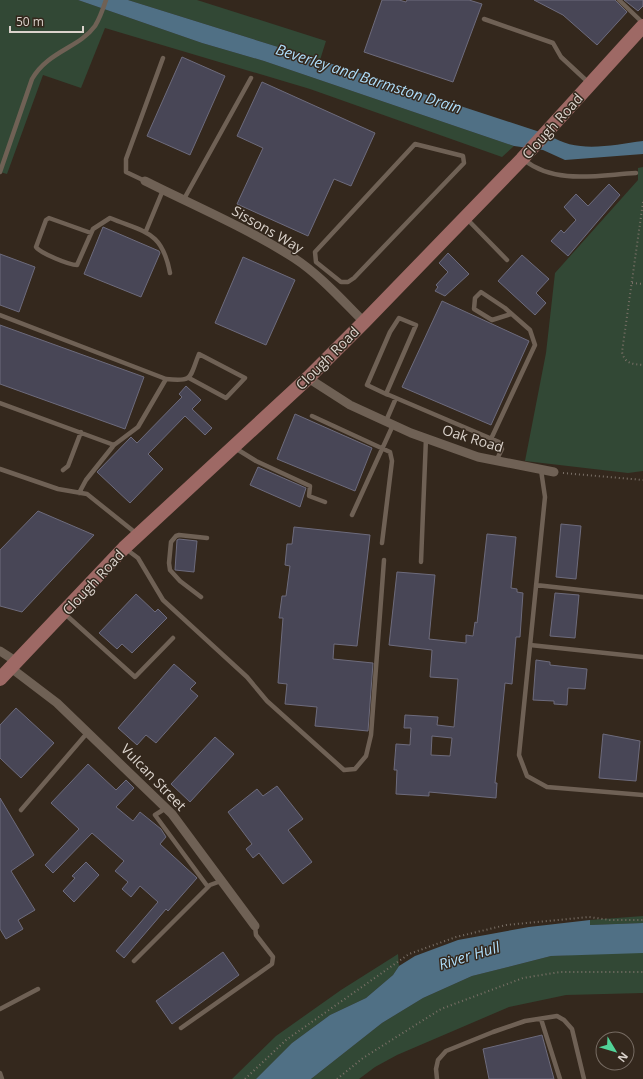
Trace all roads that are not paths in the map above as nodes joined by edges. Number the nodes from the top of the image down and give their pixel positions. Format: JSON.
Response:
{"nodes":[{"id":1,"x":106,"y":0,"type":"edge"},
{"id":2,"x":619,"y":0,"type":"edge"},
{"id":3,"x":484,"y":19,"type":"dead end"},
{"id":4,"x":643,"y":25,"type":"edge"},
{"id":5,"x":163,"y":58,"type":"dead end"},
{"id":6,"x":251,"y":78,"type":"dead end"},
{"id":7,"x":590,"y":84,"type":"junction"},
{"id":8,"x":525,"y":156,"type":"junction"},
{"id":9,"x":0,"y":172,"type":"edge"},
{"id":10,"x":636,"y":173,"type":"dead end"},
{"id":11,"x":145,"y":181,"type":"joint"},
{"id":12,"x":163,"y":190,"type":"junction"},
{"id":13,"x":184,"y":199,"type":"junction"},
{"id":14,"x":466,"y":218,"type":"junction"},
{"id":15,"x":146,"y":231,"type":"junction"},
{"id":16,"x":91,"y":233,"type":"junction"},
{"id":17,"x":507,"y":260,"type":"dead end"},
{"id":18,"x":170,"y":273,"type":"dead end"},
{"id":19,"x":328,"y":273,"type":"junction"},
{"id":20,"x":320,"y":280,"type":"junction"},
{"id":21,"x":511,"y":314,"type":"junction"},
{"id":22,"x":0,"y":315,"type":"edge"},
{"id":23,"x":364,"y":322,"type":"junction"},
{"id":24,"x":189,"y":378,"type":"junction"},
{"id":25,"x":308,"y":378,"type":"junction"},
{"id":26,"x":166,"y":379,"type":"junction"},
{"id":27,"x":386,"y":394,"type":"junction"},
{"id":28,"x":396,"y":398,"type":"junction"},
{"id":29,"x":0,"y":403,"type":"edge"},
{"id":30,"x":312,"y":416,"type":"dead end"},
{"id":31,"x":389,"y":423,"type":"junction"},
{"id":32,"x":81,"y":432,"type":"junction"},
{"id":33,"x":426,"y":438,"type":"junction"},
{"id":34,"x":491,"y":439,"type":"junction"},
{"id":35,"x":114,"y":445,"type":"junction"},
{"id":36,"x":234,"y":447,"type":"junction"},
{"id":37,"x":382,"y":447,"type":"junction"},
{"id":38,"x":496,"y":461,"type":"junction"},
{"id":39,"x":0,"y":469,"type":"edge"},
{"id":40,"x":63,"y":470,"type":"dead end"},
{"id":41,"x":541,"y":470,"type":"junction"},
{"id":42,"x":554,"y":472,"type":"road end"},
{"id":43,"x":79,"y":493,"type":"junction"},
{"id":44,"x":326,"y":502,"type":"dead end"},
{"id":45,"x":352,"y":515,"type":"dead end"},
{"id":46,"x":138,"y":535,"type":"junction"},
{"id":47,"x":207,"y":538,"type":"dead end"},
{"id":48,"x":382,"y":543,"type":"dead end"},
{"id":49,"x":124,"y":548,"type":"junction"},
{"id":50,"x":384,"y":560,"type":"dead end"},
{"id":51,"x":421,"y":562,"type":"dead end"},
{"id":52,"x":536,"y":585,"type":"junction"},
{"id":53,"x":201,"y":597,"type":"dead end"},
{"id":54,"x":643,"y":597,"type":"edge"},
{"id":55,"x":64,"y":612,"type":"junction"},
{"id":56,"x":173,"y":638,"type":"dead end"},
{"id":57,"x":530,"y":645,"type":"junction"},
{"id":58,"x":0,"y":651,"type":"edge"},
{"id":59,"x":643,"y":657,"type":"edge"},
{"id":60,"x":14,"y":665,"type":"junction"},
{"id":61,"x":0,"y":679,"type":"edge"},
{"id":62,"x":88,"y":732,"type":"junction"},
{"id":63,"x":643,"y":795,"type":"edge"},
{"id":64,"x":166,"y":808,"type":"junction"},
{"id":65,"x":21,"y":810,"type":"dead end"},
{"id":66,"x":221,"y":880,"type":"junction"},
{"id":67,"x":208,"y":887,"type":"junction"},
{"id":68,"x":255,"y":926,"type":"joint"},
{"id":69,"x":134,"y":961,"type":"dead end"},
{"id":70,"x":38,"y":989,"type":"dead end"},
{"id":71,"x":0,"y":1009,"type":"edge"},
{"id":72,"x":541,"y":1019,"type":"junction"},
{"id":73,"x":181,"y":1028,"type":"dead end"},
{"id":74,"x":0,"y":1073,"type":"edge"},
{"id":75,"x":2,"y":1079,"type":"edge"},
{"id":76,"x":437,"y":1079,"type":"edge"},
{"id":77,"x":560,"y":1079,"type":"edge"},
{"id":78,"x":584,"y":1079,"type":"edge"}],
"edges":[{"from":1,"to":9,"type":"lane"},
{"from":2,"to":4,"type":"lane"},
{"from":3,"to":7,"type":"lane"},
{"from":4,"to":7,"type":"main road","name":"Clough Road"},
{"from":5,"to":11,"type":"lane"},
{"from":6,"to":13,"type":"lane"},
{"from":7,"to":8,"type":"main road","name":"Clough Road"},
{"from":8,"to":10,"type":"lane"},
{"from":8,"to":14,"type":"main road","name":"Clough Road"},
{"from":11,"to":12,"type":"street","name":"Sissons Way"},
{"from":12,"to":13,"type":"street","name":"Sissons Way"},
{"from":12,"to":15,"type":"lane"},
{"from":13,"to":20,"type":"street","name":"Sissons Way"},
{"from":14,"to":17,"type":"lane"},
{"from":14,"to":23,"type":"main road","name":"Clough Road"},
{"from":15,"to":16,"type":"lane"},
{"from":15,"to":18,"type":"lane"},
{"from":16,"to":16,"type":"lane"},
{"from":19,"to":19,"type":"lane"},
{"from":19,"to":20,"type":"lane"},
{"from":20,"to":23,"type":"street","name":"Sissons Way"},
{"from":21,"to":21,"type":"lane"},
{"from":21,"to":34,"type":"lane"},
{"from":22,"to":26,"type":"lane"},
{"from":23,"to":25,"type":"main road","name":"Clough Road"},
{"from":24,"to":24,"type":"lane"},
{"from":24,"to":26,"type":"lane"},
{"from":25,"to":31,"type":"street","name":"Oak Road"},
{"from":25,"to":36,"type":"main road","name":"Clough Road"},
{"from":26,"to":35,"type":"lane"},
{"from":27,"to":27,"type":"lane"},
{"from":27,"to":28,"type":"lane"},
{"from":28,"to":31,"type":"lane"},
{"from":28,"to":34,"type":"lane"},
{"from":29,"to":32,"type":"lane"},
{"from":30,"to":37,"type":"lane"},
{"from":31,"to":33,"type":"street","name":"Oak Road"},
{"from":31,"to":37,"type":"lane"},
{"from":32,"to":35,"type":"lane"},
{"from":32,"to":40,"type":"lane"},
{"from":33,"to":38,"type":"street","name":"Oak Road"},
{"from":33,"to":51,"type":"lane"},
{"from":34,"to":38,"type":"lane"},
{"from":35,"to":43,"type":"lane"},
{"from":36,"to":44,"type":"lane"},
{"from":36,"to":46,"type":"main road","name":"Clough Road"},
{"from":37,"to":45,"type":"lane"},
{"from":37,"to":48,"type":"lane"},
{"from":38,"to":41,"type":"street","name":"Oak Road"},
{"from":39,"to":43,"type":"lane"},
{"from":41,"to":42,"type":"street","name":"Oak Road"},
{"from":41,"to":52,"type":"lane"},
{"from":43,"to":46,"type":"lane"},
{"from":46,"to":49,"type":"main road","name":"Clough Road"},
{"from":47,"to":53,"type":"lane"},
{"from":49,"to":50,"type":"lane"},
{"from":49,"to":55,"type":"main road","name":"Clough Road"},
{"from":52,"to":54,"type":"lane"},
{"from":52,"to":57,"type":"lane"},
{"from":55,"to":56,"type":"lane"},
{"from":55,"to":60,"type":"main road","name":"Clough Road"},
{"from":57,"to":59,"type":"lane"},
{"from":57,"to":63,"type":"lane"},
{"from":58,"to":60,"type":"street","name":"Vulcan Street"},
{"from":60,"to":61,"type":"main road","name":"Clough Road"},
{"from":60,"to":62,"type":"street","name":"Vulcan Street"},
{"from":62,"to":64,"type":"street","name":"Vulcan Street"},
{"from":62,"to":65,"type":"lane"},
{"from":64,"to":66,"type":"street","name":"Vulcan Street"},
{"from":64,"to":67,"type":"lane"},
{"from":66,"to":67,"type":"lane"},
{"from":66,"to":68,"type":"street","name":"Vulcan Street"},
{"from":67,"to":69,"type":"lane"},
{"from":68,"to":73,"type":"lane"},
{"from":70,"to":71,"type":"lane"},
{"from":72,"to":76,"type":"lane"},
{"from":72,"to":77,"type":"lane"},
{"from":72,"to":78,"type":"lane"},
{"from":74,"to":75,"type":"lane"}]}
